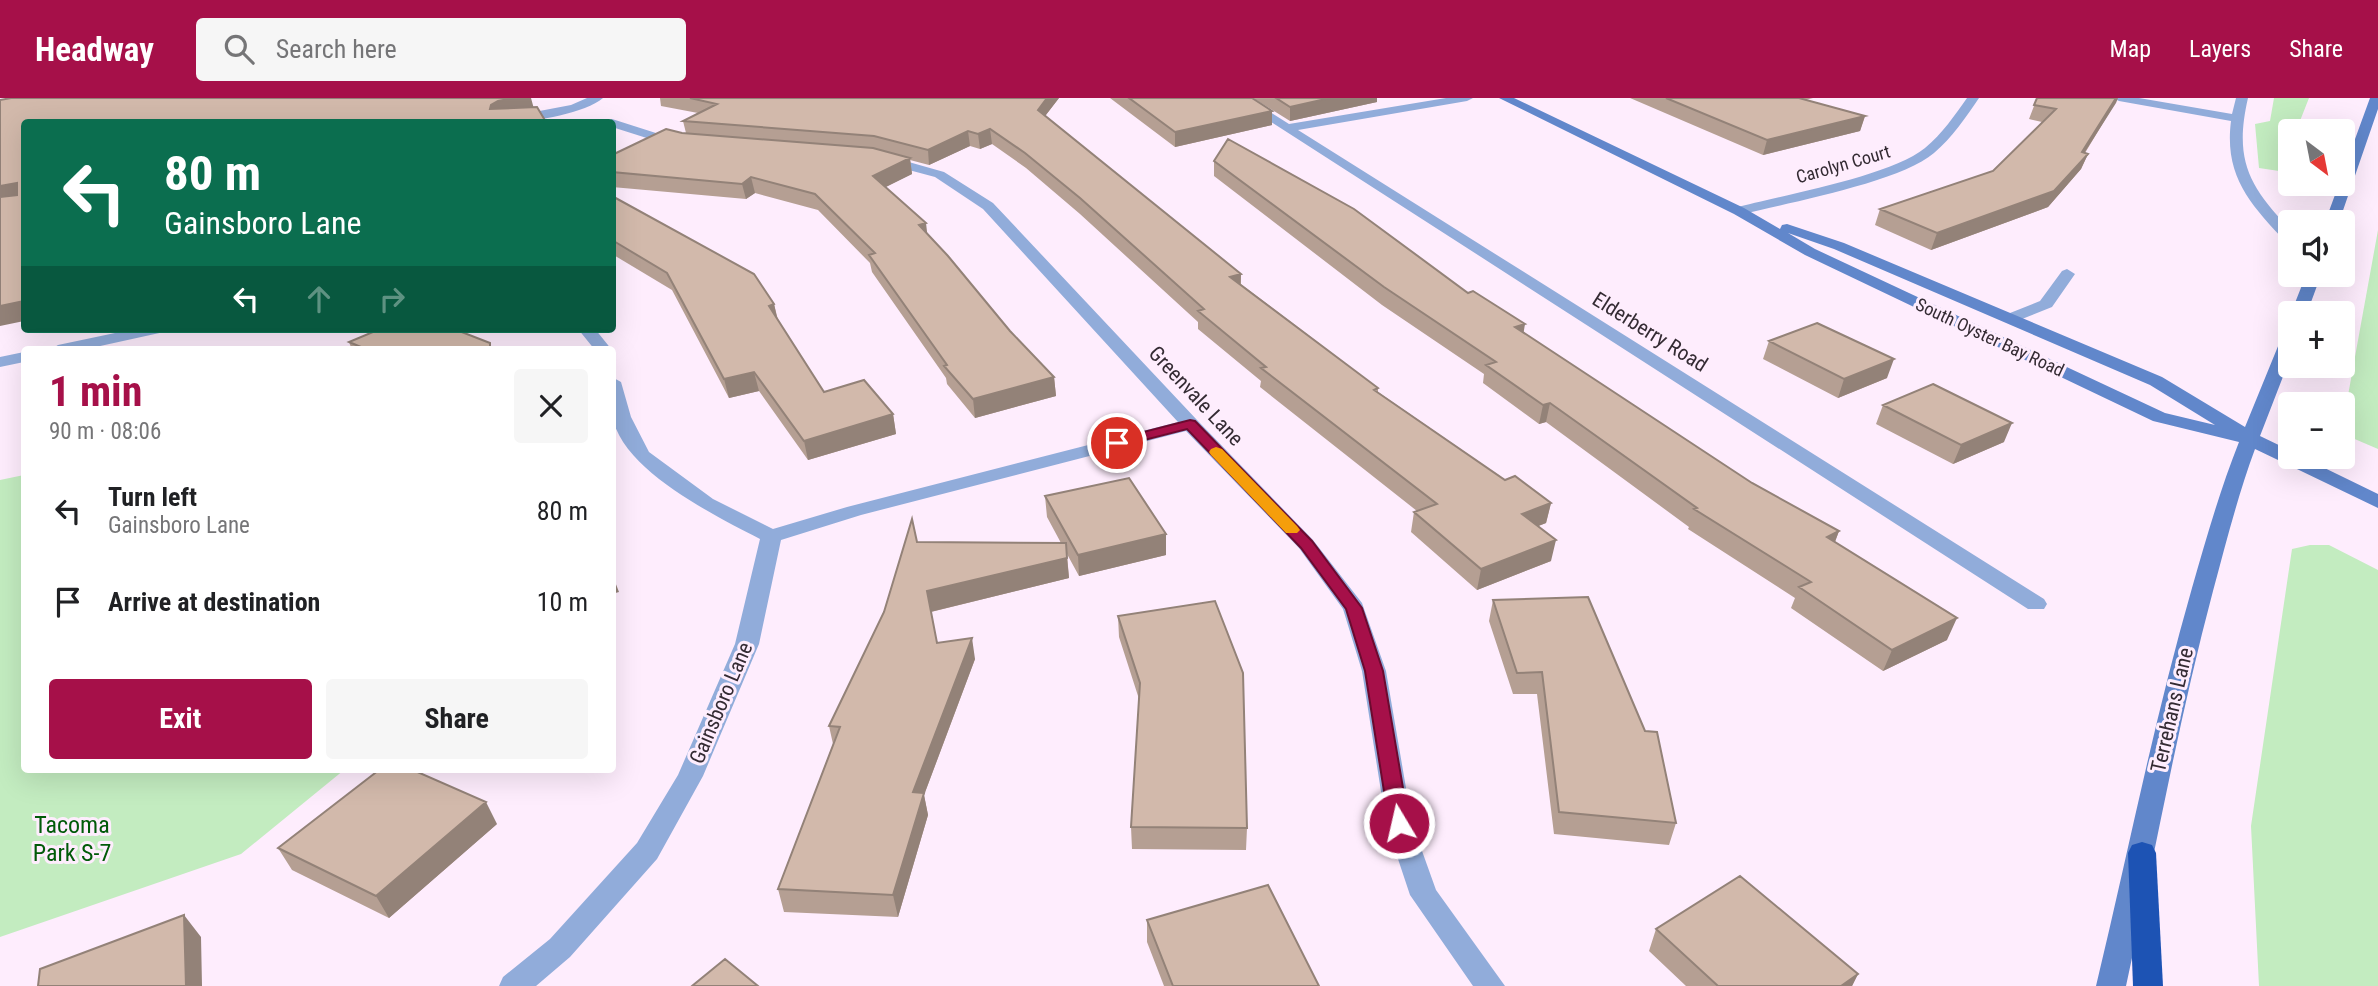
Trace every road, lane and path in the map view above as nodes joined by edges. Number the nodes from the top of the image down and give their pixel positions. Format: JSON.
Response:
{"nodes":[{"id":1,"x":597,"y":98,"type":"edge"},
{"id":2,"x":1240,"y":98,"type":"edge"},
{"id":3,"x":1466,"y":98,"type":"edge"},
{"id":4,"x":1505,"y":98,"type":"edge"},
{"id":5,"x":1973,"y":98,"type":"edge"},
{"id":6,"x":2119,"y":98,"type":"edge"},
{"id":7,"x":2242,"y":98,"type":"edge"},
{"id":8,"x":2376,"y":98,"type":"edge"},
{"id":9,"x":574,"y":108,"type":"junction"},
{"id":10,"x":2236,"y":118,"type":"junction"},
{"id":11,"x":518,"y":119,"type":"edge"},
{"id":12,"x":601,"y":119,"type":"edge"},
{"id":13,"x":616,"y":124,"type":"edge"},
{"id":14,"x":1287,"y":128,"type":"junction"},
{"id":15,"x":694,"y":142,"type":"edge"},
{"id":16,"x":867,"y":155,"type":"edge"},
{"id":17,"x":2336,"y":210,"type":"edge"},
{"id":18,"x":1739,"y":211,"type":"junction"},
{"id":19,"x":2278,"y":226,"type":"edge"},
{"id":20,"x":2067,"y":274,"type":"dead end"},
{"id":21,"x":2011,"y":318,"type":"junction"},
{"id":22,"x":139,"y":333,"type":"edge"},
{"id":23,"x":77,"y":346,"type":"edge"},
{"id":24,"x":21,"y":358,"type":"edge"},
{"id":25,"x":0,"y":362,"type":"edge"},
{"id":26,"x":2278,"y":368,"type":"edge"},
{"id":27,"x":616,"y":396,"type":"edge"},
{"id":28,"x":1190,"y":424,"type":"junction"},
{"id":29,"x":2251,"y":439,"type":"junction"},
{"id":30,"x":2378,"y":502,"type":"edge"},
{"id":31,"x":771,"y":536,"type":"junction"},
{"id":32,"x":2036,"y":604,"type":"dead end"},
{"id":33,"x":2142,"y":853,"type":"junction"},
{"id":34,"x":514,"y":986,"type":"edge"},
{"id":35,"x":1490,"y":986,"type":"edge"},
{"id":36,"x":2111,"y":986,"type":"edge"},
{"id":37,"x":2148,"y":986,"type":"edge"}],
"edges":[{"from":1,"to":9,"type":"street"},
{"from":2,"to":14,"type":"street","name":"Elderberry Road"},
{"from":3,"to":14,"type":"street"},
{"from":4,"to":18,"type":"main road","name":"South Oyster Bay Road"},
{"from":5,"to":18,"type":"street","name":"Carolyn Court"},
{"from":6,"to":10,"type":"street"},
{"from":7,"to":10,"type":"street"},
{"from":8,"to":17,"type":"main road"},
{"from":9,"to":11,"type":"street"},
{"from":9,"to":12,"type":"street"},
{"from":10,"to":19,"type":"street"},
{"from":13,"to":15,"type":"street"},
{"from":14,"to":32,"type":"street","name":"Elderberry Road"},
{"from":16,"to":28,"type":"street","name":"Greenvale Lane"},
{"from":18,"to":21,"type":"main road","name":"South Oyster Bay Road"},
{"from":18,"to":29,"type":"main road","name":"South Oyster Bay Road"},
{"from":20,"to":21,"type":"street"},
{"from":21,"to":29,"type":"main road","name":"South Oyster Bay Road"},
{"from":22,"to":23,"type":"street"},
{"from":24,"to":25,"type":"street"},
{"from":26,"to":29,"type":"main road","name":"Terrehans Lane"},
{"from":27,"to":31,"type":"street"},
{"from":28,"to":31,"type":"street"},
{"from":28,"to":35,"type":"street","name":"Greenvale Lane"},
{"from":29,"to":30,"type":"main road","name":"South Oyster Bay Road"},
{"from":29,"to":33,"type":"main road","name":"Terrehans Lane"},
{"from":31,"to":34,"type":"street","name":"Gainsboro Lane"},
{"from":33,"to":36,"type":"main road","name":"Terrehans Lane"},
{"from":33,"to":37,"type":"highway"}]}
